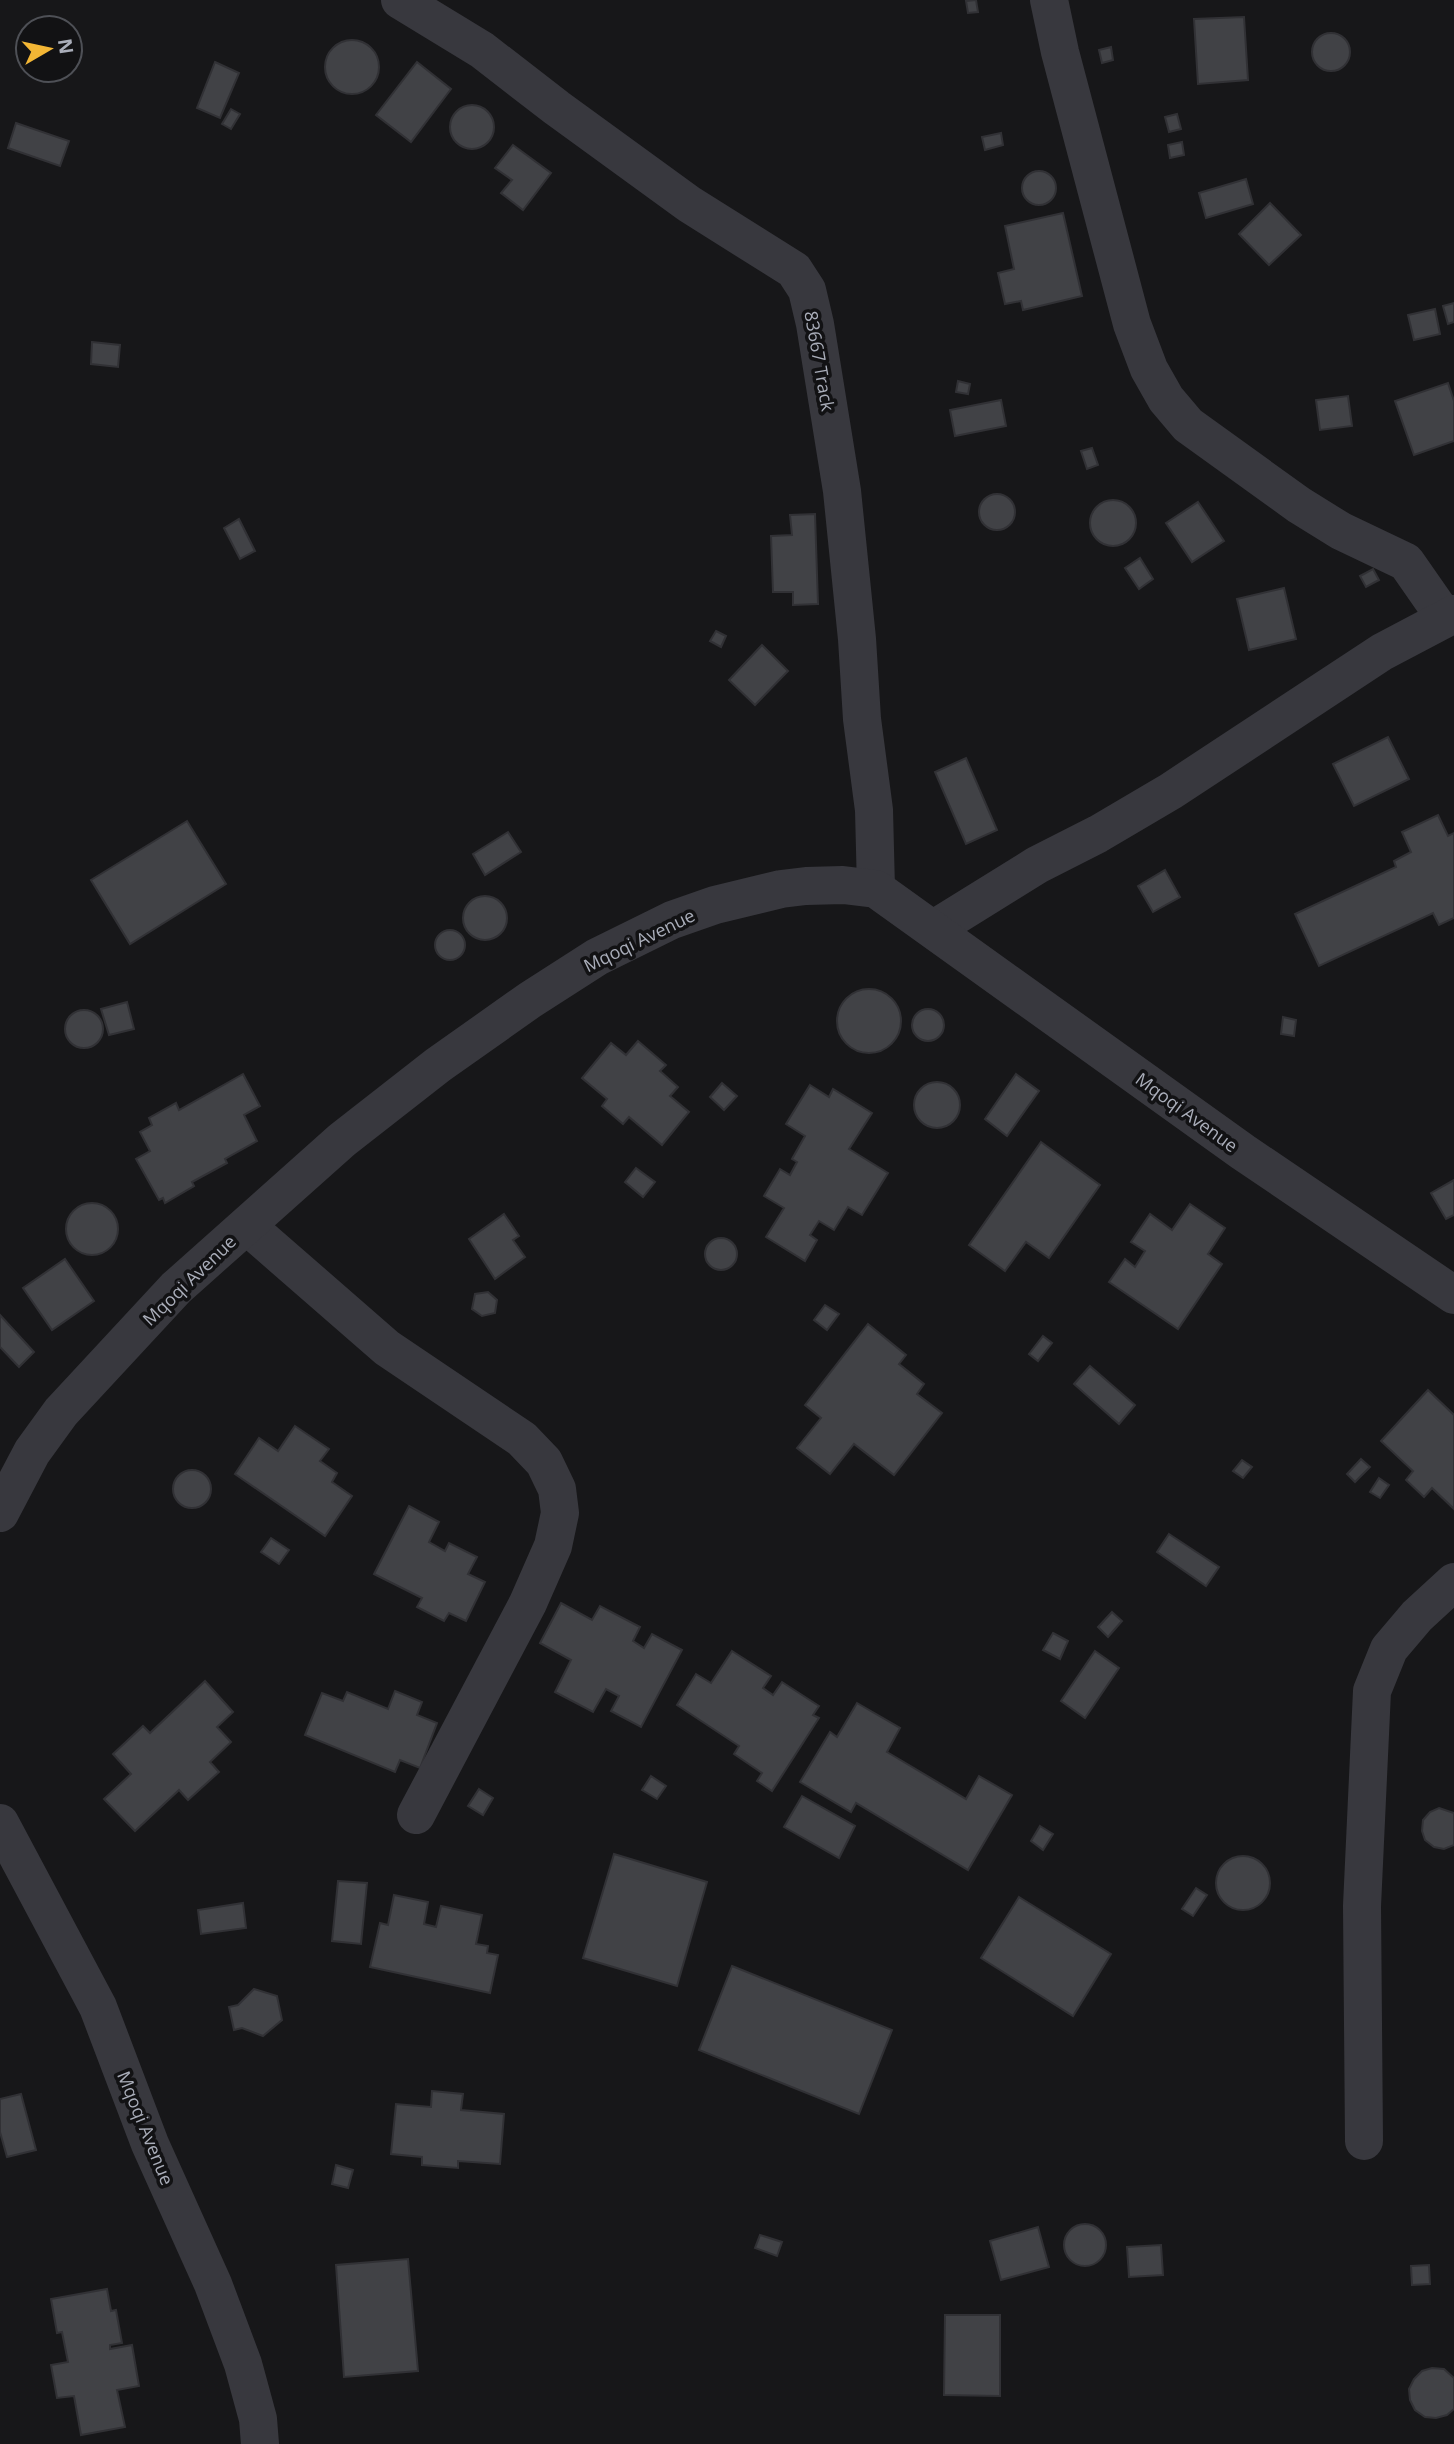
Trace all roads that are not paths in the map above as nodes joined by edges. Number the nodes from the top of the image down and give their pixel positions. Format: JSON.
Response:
{"nodes":[{"id":1,"x":400,"y":0,"type":"edge"},
{"id":2,"x":1049,"y":0,"type":"edge"},
{"id":3,"x":1450,"y":616,"type":"edge"},
{"id":4,"x":876,"y":889,"type":"junction"},
{"id":5,"x":934,"y":929,"type":"junction"},
{"id":6,"x":247,"y":1226,"type":"junction"},
{"id":7,"x":1454,"y":1295,"type":"edge"},
{"id":8,"x":0,"y":1513,"type":"edge"},
{"id":9,"x":1454,"y":1582,"type":"edge"},
{"id":10,"x":416,"y":1815,"type":"dead end"},
{"id":11,"x":0,"y":1823,"type":"edge"},
{"id":12,"x":1364,"y":2141,"type":"dead end"},
{"id":13,"x":260,"y":2444,"type":"edge"}],
"edges":[{"from":1,"to":4,"type":"street","name":"83667 Track"},
{"from":2,"to":3,"type":"street"},
{"from":3,"to":5,"type":"street"},
{"from":4,"to":5,"type":"street","name":"Mqoqi Avenue"},
{"from":4,"to":6,"type":"street","name":"Mqoqi Avenue"},
{"from":5,"to":7,"type":"street","name":"Mqoqi Avenue"},
{"from":6,"to":8,"type":"street","name":"Mqoqi Avenue"},
{"from":6,"to":10,"type":"street"},
{"from":9,"to":12,"type":"street"},
{"from":11,"to":13,"type":"street","name":"Mqoqi Avenue"}]}
